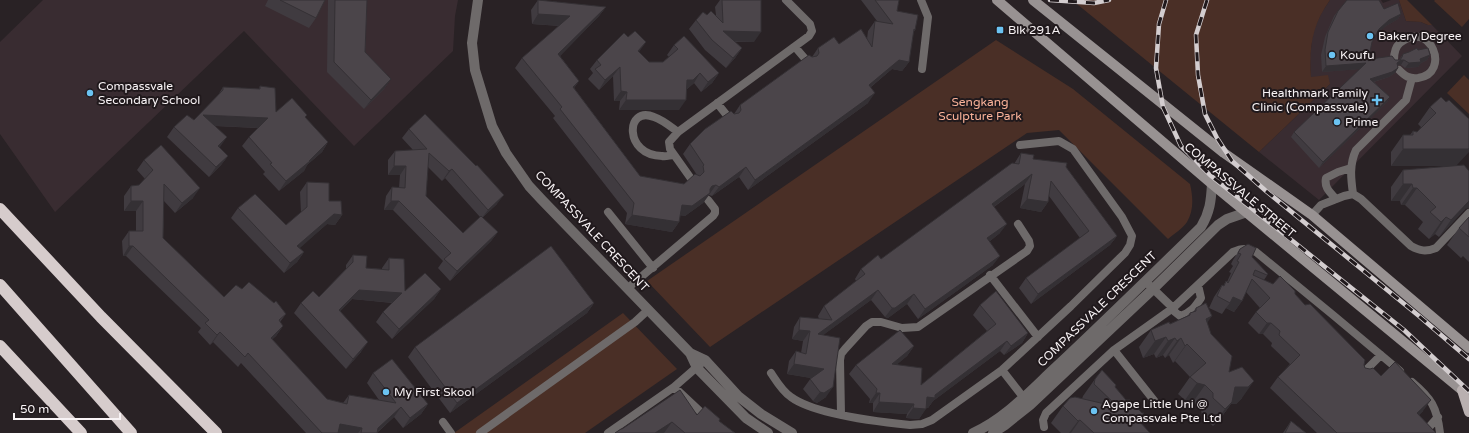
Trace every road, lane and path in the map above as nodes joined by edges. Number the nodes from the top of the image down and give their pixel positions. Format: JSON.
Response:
{"nodes":[{"id":1,"x":478,"y":0,"type":"edge"},
{"id":2,"x":786,"y":0,"type":"edge"},
{"id":3,"x":921,"y":0,"type":"edge"},
{"id":4,"x":997,"y":0,"type":"edge"},
{"id":5,"x":1033,"y":0,"type":"edge"},
{"id":6,"x":795,"y":47,"type":"junction"},
{"id":7,"x":1394,"y":60,"type":"edge"},
{"id":8,"x":807,"y":61,"type":"edge"},
{"id":9,"x":922,"y":69,"type":"dead end"},
{"id":10,"x":1399,"y":70,"type":"edge"},
{"id":11,"x":1412,"y":78,"type":"junction"},
{"id":12,"x":717,"y":103,"type":"junction"},
{"id":13,"x":729,"y":118,"type":"edge"},
{"id":14,"x":678,"y":132,"type":"junction"},
{"id":15,"x":1020,"y":145,"type":"dead end"},
{"id":16,"x":674,"y":155,"type":"junction"},
{"id":17,"x":1351,"y":168,"type":"junction"},
{"id":18,"x":692,"y":180,"type":"edge"},
{"id":19,"x":1212,"y":184,"type":"junction"},
{"id":20,"x":1353,"y":194,"type":"junction"},
{"id":21,"x":1336,"y":199,"type":"junction"},
{"id":22,"x":708,"y":200,"type":"edge"},
{"id":23,"x":0,"y":205,"type":"edge"},
{"id":24,"x":0,"y":209,"type":"edge"},
{"id":25,"x":608,"y":212,"type":"dead end"},
{"id":26,"x":1247,"y":212,"type":"junction"},
{"id":27,"x":1469,"y":213,"type":"edge"},
{"id":28,"x":1312,"y":215,"type":"junction"},
{"id":29,"x":10,"y":219,"type":"junction"},
{"id":30,"x":1018,"y":224,"type":"dead end"},
{"id":31,"x":653,"y":268,"type":"junction"},
{"id":32,"x":990,"y":275,"type":"junction"},
{"id":33,"x":0,"y":285,"type":"edge"},
{"id":34,"x":1149,"y":285,"type":"junction"},
{"id":35,"x":1198,"y":285,"type":"junction"},
{"id":36,"x":628,"y":288,"type":"junction"},
{"id":37,"x":1173,"y":308,"type":"junction"},
{"id":38,"x":648,"y":310,"type":"junction"},
{"id":39,"x":1038,"y":337,"type":"junction"},
{"id":40,"x":0,"y":346,"type":"edge"},
{"id":41,"x":1469,"y":348,"type":"edge"},
{"id":42,"x":1114,"y":350,"type":"junction"},
{"id":43,"x":690,"y":353,"type":"junction"},
{"id":44,"x":1381,"y":355,"type":"junction"},
{"id":45,"x":705,"y":360,"type":"junction"},
{"id":46,"x":697,"y":368,"type":"junction"},
{"id":47,"x":1002,"y":370,"type":"junction"},
{"id":48,"x":771,"y":373,"type":"dead end"},
{"id":49,"x":1361,"y":375,"type":"edge"},
{"id":50,"x":674,"y":387,"type":"junction"},
{"id":51,"x":1466,"y":393,"type":"edge"},
{"id":52,"x":1026,"y":401,"type":"junction"},
{"id":53,"x":1156,"y":403,"type":"dead end"},
{"id":54,"x":1469,"y":412,"type":"edge"},
{"id":55,"x":841,"y":414,"type":"junction"},
{"id":56,"x":1438,"y":417,"type":"junction"},
{"id":57,"x":443,"y":422,"type":"dead end"},
{"id":58,"x":1044,"y":427,"type":"dead end"},
{"id":59,"x":81,"y":433,"type":"edge"},
{"id":60,"x":131,"y":433,"type":"edge"},
{"id":61,"x":216,"y":433,"type":"edge"},
{"id":62,"x":451,"y":433,"type":"edge"},
{"id":63,"x":480,"y":433,"type":"edge"},
{"id":64,"x":608,"y":433,"type":"edge"},
{"id":65,"x":723,"y":433,"type":"edge"},
{"id":66,"x":768,"y":433,"type":"edge"},
{"id":67,"x":792,"y":433,"type":"edge"},
{"id":68,"x":973,"y":433,"type":"edge"},
{"id":69,"x":993,"y":433,"type":"edge"},
{"id":70,"x":1424,"y":433,"type":"edge"},
{"id":71,"x":1440,"y":433,"type":"edge"}],
"edges":[{"from":1,"to":36,"type":"street","name":"COMPASSVALE CRESCENT"},
{"from":2,"to":6,"type":"lane"},
{"from":3,"to":9,"type":"lane"},
{"from":4,"to":19,"type":"street","name":"COMPASSVALE STREET"},
{"from":5,"to":28,"type":"street","name":"COMPASSVALE STREET"},
{"from":6,"to":8,"type":"lane"},
{"from":6,"to":12,"type":"lane"},
{"from":7,"to":11,"type":"lane"},
{"from":10,"to":11,"type":"lane"},
{"from":11,"to":17,"type":"lane"},
{"from":12,"to":13,"type":"lane"},
{"from":12,"to":14,"type":"lane"},
{"from":14,"to":16,"type":"lane"},
{"from":14,"to":16,"type":"lane"},
{"from":15,"to":39,"type":"lane"},
{"from":16,"to":18,"type":"lane"},
{"from":17,"to":20,"type":"lane"},
{"from":17,"to":21,"type":"lane"},
{"from":19,"to":26,"type":"street","name":"COMPASSVALE STREET"},
{"from":19,"to":34,"type":"street","name":"COMPASSVALE CRESCENT"},
{"from":20,"to":21,"type":"lane"},
{"from":20,"to":27,"type":"lane"},
{"from":21,"to":28,"type":"lane"},
{"from":22,"to":31,"type":"lane"},
{"from":23,"to":29,"type":"highway"},
{"from":24,"to":29,"type":"highway"},
{"from":25,"to":31,"type":"lane"},
{"from":26,"to":34,"type":"street","name":"COMPASSVALE CRESCENT"},
{"from":26,"to":51,"type":"street","name":"COMPASSVALE STREET"},
{"from":28,"to":41,"type":"street","name":"COMPASSVALE STREET"},
{"from":29,"to":61,"type":"highway"},
{"from":30,"to":32,"type":"lane"},
{"from":31,"to":36,"type":"lane"},
{"from":32,"to":39,"type":"lane"},
{"from":32,"to":55,"type":"lane"},
{"from":33,"to":60,"type":"highway"},
{"from":34,"to":37,"type":"lane"},
{"from":34,"to":52,"type":"street","name":"COMPASSVALE CRESCENT"},
{"from":35,"to":37,"type":"lane"},
{"from":35,"to":37,"type":"lane"},
{"from":35,"to":44,"type":"lane"},
{"from":36,"to":38,"type":"street","name":"COMPASSVALE CRESCENT"},
{"from":37,"to":42,"type":"lane"},
{"from":38,"to":43,"type":"street","name":"COMPASSVALE CRESCENT"},
{"from":38,"to":63,"type":"lane"},
{"from":39,"to":47,"type":"lane"},
{"from":40,"to":59,"type":"highway"},
{"from":42,"to":53,"type":"lane"},
{"from":42,"to":58,"type":"lane"},
{"from":43,"to":45,"type":"street","name":"COMPASSVALE CRESCENT"},
{"from":43,"to":46,"type":"street","name":"COMPASSVALE CRESCENT"},
{"from":44,"to":49,"type":"lane"},
{"from":44,"to":56,"type":"lane"},
{"from":45,"to":46,"type":"lane"},
{"from":45,"to":67,"type":"street","name":"COMPASSVALE CRESCENT"},
{"from":46,"to":50,"type":"lane"},
{"from":46,"to":66,"type":"street","name":"COMPASSVALE CRESCENT"},
{"from":47,"to":52,"type":"lane"},
{"from":47,"to":55,"type":"lane"},
{"from":48,"to":55,"type":"lane"},
{"from":50,"to":64,"type":"lane"},
{"from":50,"to":65,"type":"lane"},
{"from":51,"to":54,"type":"main road"},
{"from":52,"to":68,"type":"street","name":"COMPASSVALE CRESCENT"},
{"from":52,"to":69,"type":"street","name":"COMPASSVALE CRESCENT"},
{"from":56,"to":70,"type":"lane"},
{"from":56,"to":71,"type":"lane"},
{"from":57,"to":62,"type":"lane"}]}
